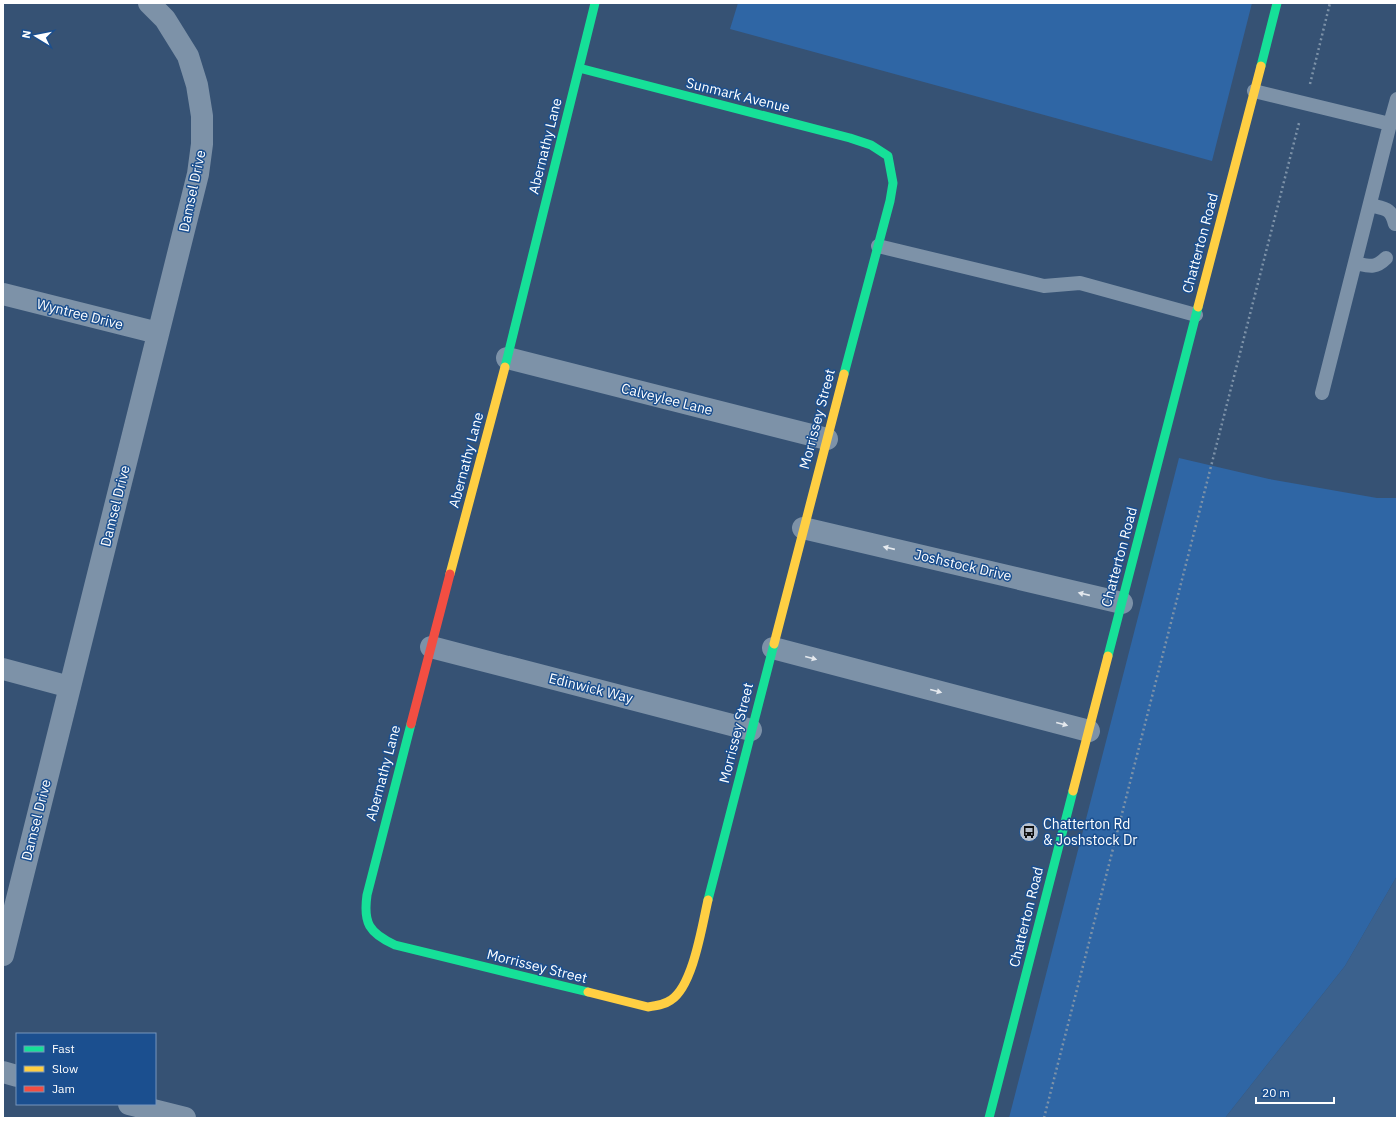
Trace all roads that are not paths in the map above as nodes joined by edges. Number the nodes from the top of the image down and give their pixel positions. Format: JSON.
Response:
{"nodes":[{"id":1,"x":149,"y":3,"type":"edge"},
{"id":2,"x":595,"y":3,"type":"edge"},
{"id":3,"x":1277,"y":3,"type":"edge"},
{"id":4,"x":579,"y":68,"type":"junction"},
{"id":5,"x":1254,"y":91,"type":"junction"},
{"id":6,"x":1397,"y":99,"type":"edge"},
{"id":7,"x":1390,"y":124,"type":"junction"},
{"id":8,"x":888,"y":156,"type":"joint"},
{"id":9,"x":1370,"y":205,"type":"junction"},
{"id":10,"x":1395,"y":224,"type":"dead end"},
{"id":11,"x":878,"y":246,"type":"junction"},
{"id":12,"x":1386,"y":258,"type":"dead end"},
{"id":13,"x":1355,"y":263,"type":"junction"},
{"id":14,"x":3,"y":294,"type":"edge"},
{"id":15,"x":1196,"y":314,"type":"junction"},
{"id":16,"x":158,"y":333,"type":"junction"},
{"id":17,"x":507,"y":358,"type":"junction"},
{"id":18,"x":1322,"y":393,"type":"dead end"},
{"id":19,"x":826,"y":439,"type":"junction"},
{"id":20,"x":803,"y":528,"type":"junction"},
{"id":21,"x":1122,"y":603,"type":"junction"},
{"id":22,"x":431,"y":647,"type":"junction"},
{"id":23,"x":773,"y":648,"type":"junction"},
{"id":24,"x":3,"y":669,"type":"edge"},
{"id":25,"x":70,"y":687,"type":"junction"},
{"id":26,"x":752,"y":730,"type":"junction"},
{"id":27,"x":1089,"y":731,"type":"junction"},
{"id":28,"x":367,"y":923,"type":"joint"},
{"id":29,"x":3,"y":955,"type":"edge"},
{"id":30,"x":3,"y":1072,"type":"edge"},
{"id":31,"x":16,"y":1076,"type":"edge"},
{"id":32,"x":133,"y":1105,"type":"edge"},
{"id":33,"x":185,"y":1118,"type":"edge"},
{"id":34,"x":989,"y":1118,"type":"edge"}],
"edges":[{"from":1,"to":16,"type":"street","name":"Damsel Drive"},
{"from":2,"to":4,"type":"street","name":"Abernathy Lane"},
{"from":3,"to":5,"type":"street","name":"Chatterton Road"},
{"from":4,"to":8,"type":"street","name":"Sunmark Avenue"},
{"from":4,"to":17,"type":"street","name":"Abernathy Lane"},
{"from":5,"to":7,"type":"lane"},
{"from":5,"to":15,"type":"street","name":"Chatterton Road"},
{"from":6,"to":7,"type":"lane"},
{"from":7,"to":9,"type":"lane"},
{"from":8,"to":11,"type":"street","name":"Morrissey Street"},
{"from":9,"to":10,"type":"lane"},
{"from":9,"to":13,"type":"lane"},
{"from":11,"to":15,"type":"lane"},
{"from":11,"to":19,"type":"street","name":"Morrissey Street"},
{"from":12,"to":13,"type":"lane"},
{"from":13,"to":18,"type":"lane"},
{"from":14,"to":16,"type":"street","name":"Wyntree Drive"},
{"from":15,"to":21,"type":"street","name":"Chatterton Road"},
{"from":16,"to":25,"type":"street","name":"Damsel Drive"},
{"from":17,"to":19,"type":"street","name":"Calveylee Lane"},
{"from":17,"to":22,"type":"street","name":"Abernathy Lane"},
{"from":19,"to":20,"type":"street","name":"Morrissey Street"},
{"from":21,"to":20,"type":"street","name":"Joshstock Drive","one_way":true},
{"from":20,"to":23,"type":"street","name":"Morrissey Street"},
{"from":21,"to":27,"type":"street","name":"Chatterton Road"},
{"from":22,"to":26,"type":"street","name":"Edinwick Way"},
{"from":22,"to":28,"type":"street","name":"Abernathy Lane"},
{"from":23,"to":26,"type":"street","name":"Morrissey Street"},
{"from":23,"to":27,"type":"street","one_way":true},
{"from":24,"to":25,"type":"street"},
{"from":25,"to":29,"type":"street","name":"Damsel Drive"},
{"from":26,"to":28,"type":"street","name":"Morrissey Street"},
{"from":27,"to":34,"type":"street","name":"Chatterton Road"},
{"from":30,"to":31,"type":"street"},
{"from":32,"to":33,"type":"street"}]}
